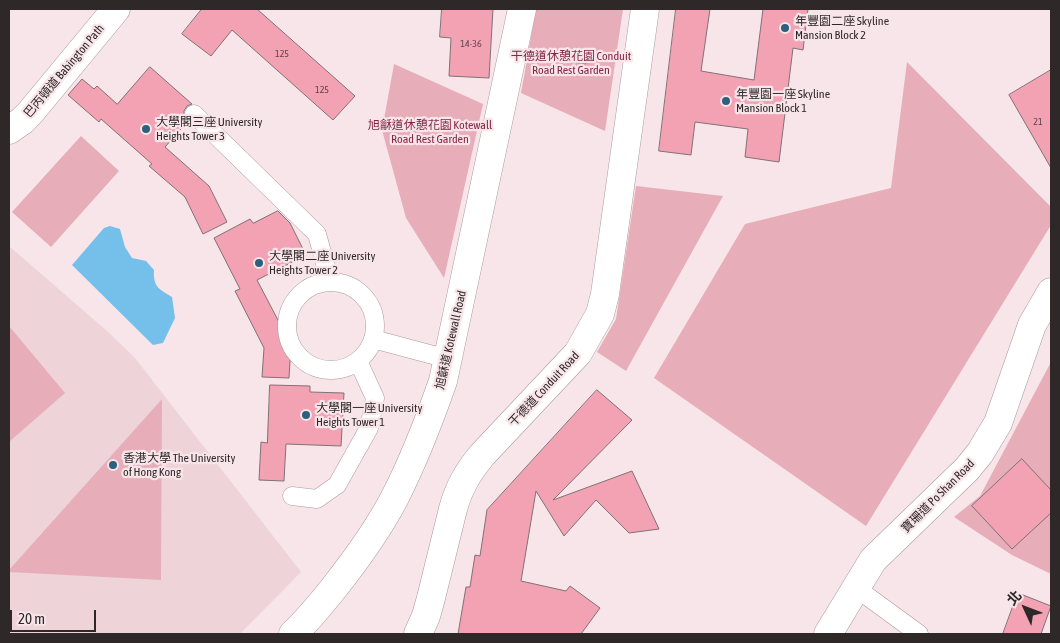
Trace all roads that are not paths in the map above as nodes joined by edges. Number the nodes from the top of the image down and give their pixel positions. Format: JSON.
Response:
{"nodes":[{"id":1,"x":116,"y":9,"type":"edge"},
{"id":2,"x":522,"y":9,"type":"edge"},
{"id":3,"x":645,"y":9,"type":"edge"},
{"id":4,"x":194,"y":114,"type":"dead end"},
{"id":5,"x":9,"y":130,"type":"edge"},
{"id":6,"x":330,"y":282,"type":"junction"},
{"id":7,"x":1051,"y":292,"type":"edge"},
{"id":8,"x":373,"y":339,"type":"junction"},
{"id":9,"x":448,"y":359,"type":"junction"},
{"id":10,"x":358,"y":361,"type":"junction"},
{"id":11,"x":292,"y":496,"type":"dead end"},
{"id":12,"x":856,"y":588,"type":"junction"},
{"id":13,"x":293,"y":634,"type":"edge"},
{"id":14,"x":418,"y":634,"type":"edge"},
{"id":15,"x":828,"y":634,"type":"edge"},
{"id":16,"x":918,"y":634,"type":"edge"}],
"edges":[{"from":1,"to":5,"type":"street","name":"巴丙頓道 Babington Path"},
{"from":2,"to":9,"type":"street","name":"旭龢道 Kotewall Road"},
{"from":3,"to":14,"type":"street","name":"干德道 Conduit Road"},
{"from":4,"to":6,"type":"lane"},
{"from":6,"to":8,"type":"lane"},
{"from":6,"to":10,"type":"lane"},
{"from":7,"to":12,"type":"street","name":"寶珊道 Po Shan Road"},
{"from":8,"to":9,"type":"lane"},
{"from":8,"to":10,"type":"lane"},
{"from":9,"to":13,"type":"street","name":"旭龢道 Kotewall Road"},
{"from":10,"to":11,"type":"lane"},
{"from":12,"to":15,"type":"street","name":"寶珊道 Po Shan Road"},
{"from":12,"to":16,"type":"lane"}]}
